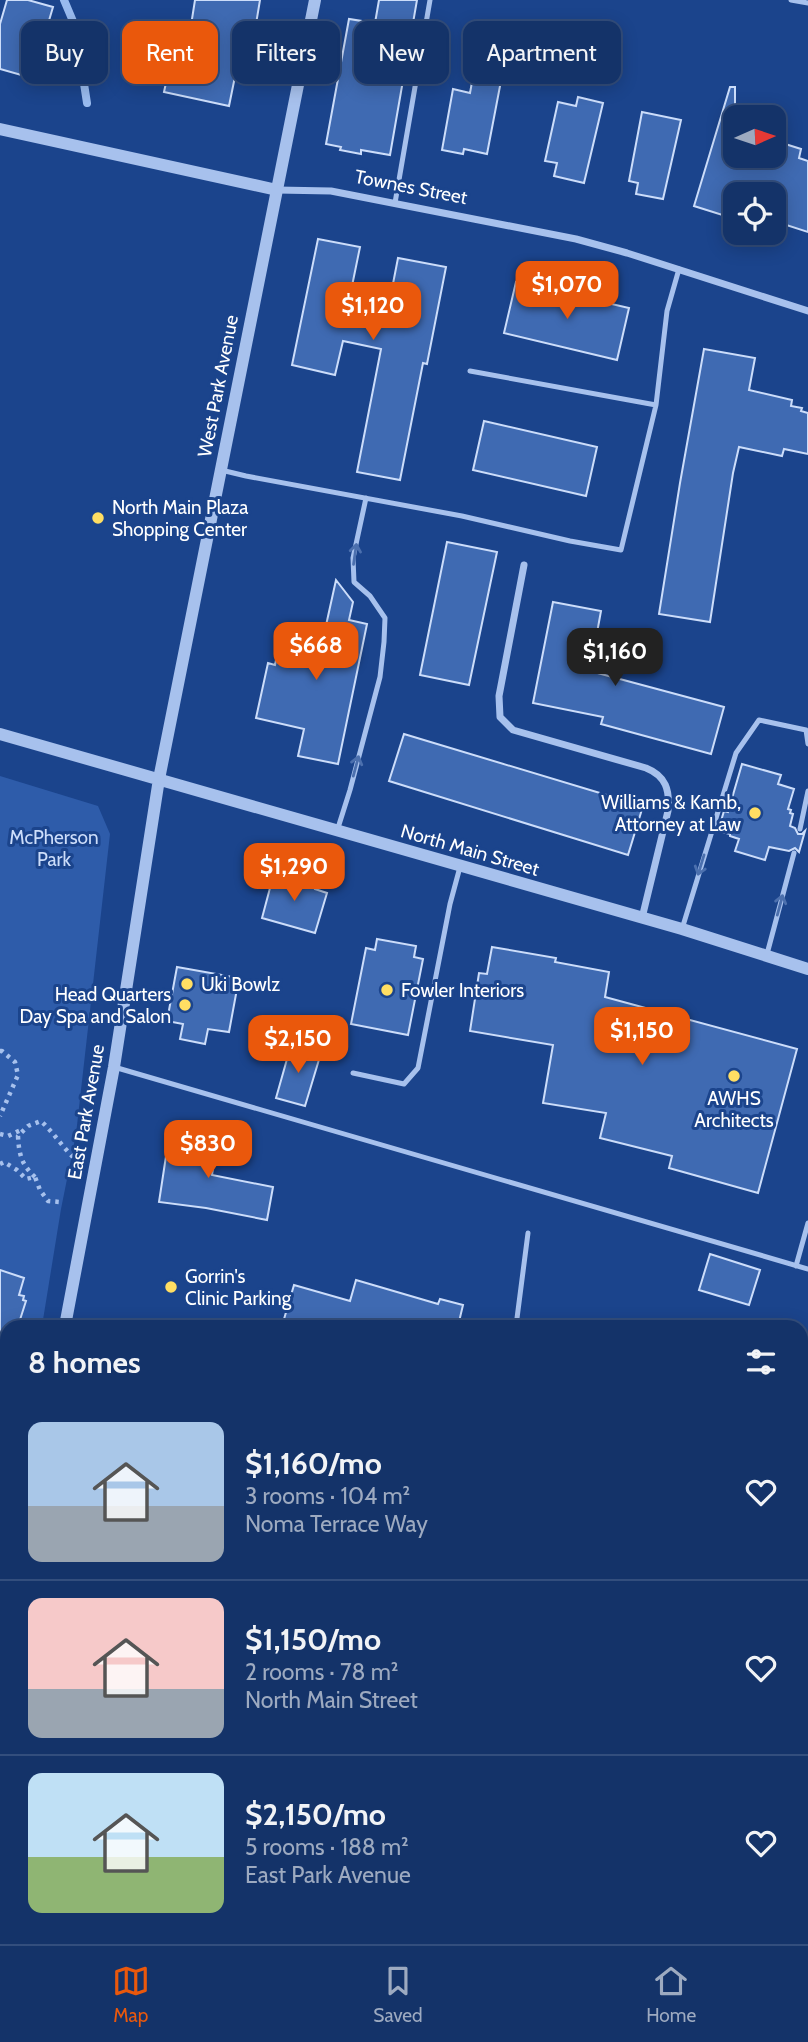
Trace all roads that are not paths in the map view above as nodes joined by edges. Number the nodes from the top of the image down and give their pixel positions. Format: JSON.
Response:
{"nodes":[{"id":1,"x":315,"y":0,"type":"edge"},
{"id":2,"x":429,"y":0,"type":"edge"},
{"id":3,"x":790,"y":0,"type":"edge"},
{"id":4,"x":808,"y":4,"type":"edge"},
{"id":5,"x":0,"y":130,"type":"edge"},
{"id":6,"x":277,"y":190,"type":"junction"},
{"id":7,"x":395,"y":203,"type":"junction"},
{"id":8,"x":679,"y":270,"type":"junction"},
{"id":9,"x":808,"y":311,"type":"edge"},
{"id":10,"x":470,"y":371,"type":"dead end"},
{"id":11,"x":656,"y":405,"type":"junction"},
{"id":12,"x":221,"y":470,"type":"junction"},
{"id":13,"x":366,"y":498,"type":"junction"},
{"id":14,"x":524,"y":565,"type":"dead end"},
{"id":15,"x":0,"y":734,"type":"edge"},
{"id":16,"x":808,"y":744,"type":"edge"},
{"id":17,"x":159,"y":779,"type":"junction"},
{"id":18,"x":808,"y":791,"type":"edge"},
{"id":19,"x":800,"y":829,"type":"dead end"},
{"id":20,"x":337,"y":831,"type":"junction"},
{"id":21,"x":794,"y":853,"type":"dead end"},
{"id":22,"x":460,"y":867,"type":"junction"},
{"id":23,"x":642,"y":918,"type":"junction"},
{"id":24,"x":682,"y":929,"type":"junction"},
{"id":25,"x":767,"y":957,"type":"junction"},
{"id":26,"x":808,"y":969,"type":"edge"},
{"id":27,"x":114,"y":1067,"type":"junction"},
{"id":28,"x":353,"y":1073,"type":"dead end"},
{"id":29,"x":808,"y":1223,"type":"edge"},
{"id":30,"x":528,"y":1233,"type":"dead end"},
{"id":31,"x":796,"y":1266,"type":"junction"},
{"id":32,"x":808,"y":1269,"type":"edge"},
{"id":33,"x":66,"y":1320,"type":"edge"},
{"id":34,"x":517,"y":1320,"type":"edge"}],
"edges":[{"from":1,"to":6,"type":"street","name":"West Park Avenue"},
{"from":2,"to":7,"type":"lane"},
{"from":3,"to":4,"type":"lane"},
{"from":5,"to":6,"type":"street","name":"Townes Street"},
{"from":6,"to":7,"type":"street","name":"Townes Street"},
{"from":6,"to":12,"type":"street","name":"West Park Avenue"},
{"from":7,"to":8,"type":"street","name":"Townes Street"},
{"from":8,"to":9,"type":"street","name":"Townes Street"},
{"from":8,"to":11,"type":"lane"},
{"from":10,"to":11,"type":"lane"},
{"from":11,"to":13,"type":"lane"},
{"from":12,"to":13,"type":"lane"},
{"from":12,"to":17,"type":"street","name":"West Park Avenue"},
{"from":20,"to":13,"type":"lane","one_way":true},
{"from":14,"to":23,"type":"street"},
{"from":15,"to":17,"type":"street","name":"North Main Street"},
{"from":16,"to":24,"type":"lane","one_way":true},
{"from":17,"to":20,"type":"street","name":"North Main Street"},
{"from":17,"to":27,"type":"street","name":"East Park Avenue"},
{"from":18,"to":19,"type":"lane"},
{"from":20,"to":22,"type":"street","name":"North Main Street"},
{"from":25,"to":21,"type":"lane","one_way":true},
{"from":22,"to":23,"type":"street","name":"North Main Street"},
{"from":22,"to":28,"type":"lane"},
{"from":23,"to":24,"type":"street","name":"North Main Street"},
{"from":24,"to":25,"type":"street","name":"North Main Street"},
{"from":25,"to":26,"type":"street","name":"North Main Street"},
{"from":27,"to":31,"type":"lane"},
{"from":27,"to":33,"type":"street","name":"East Park Avenue"},
{"from":29,"to":31,"type":"lane"},
{"from":30,"to":34,"type":"lane"},
{"from":31,"to":32,"type":"lane"}]}
